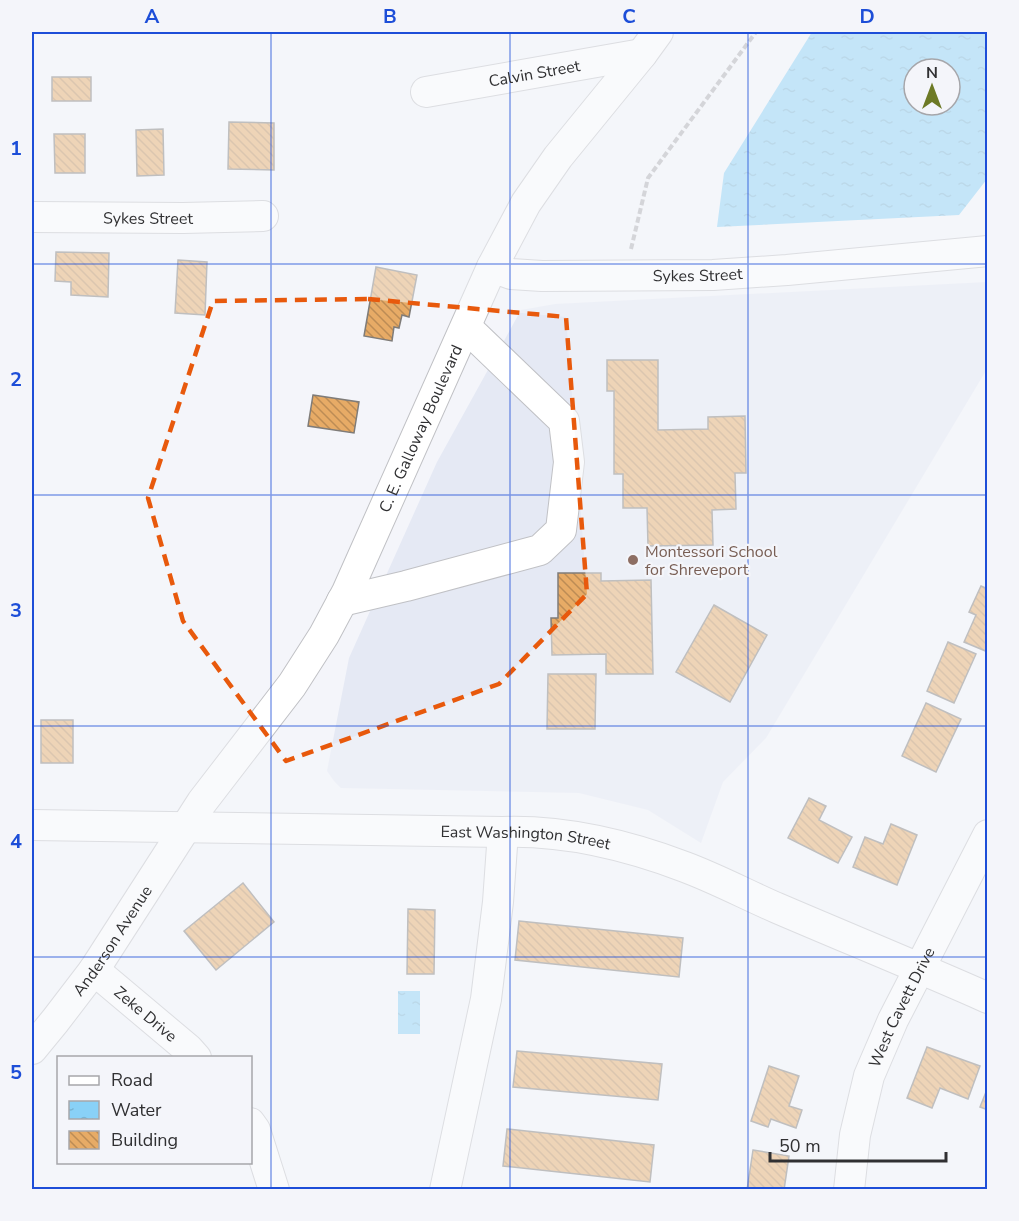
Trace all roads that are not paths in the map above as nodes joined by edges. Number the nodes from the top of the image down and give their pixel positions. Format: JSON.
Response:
{"nodes":[{"id":1,"x":650,"y":43,"type":"edge"},
{"id":2,"x":426,"y":92,"type":"dead end"},
{"id":3,"x":263,"y":216,"type":"dead end"},
{"id":4,"x":32,"y":217,"type":"edge"},
{"id":5,"x":987,"y":251,"type":"edge"},
{"id":6,"x":492,"y":267,"type":"junction"},
{"id":7,"x":466,"y":327,"type":"junction"},
{"id":8,"x":342,"y":601,"type":"junction"},
{"id":9,"x":32,"y":825,"type":"edge"},
{"id":10,"x":185,"y":827,"type":"junction"},
{"id":11,"x":503,"y":832,"type":"junction"},
{"id":12,"x":987,"y":835,"type":"edge"},
{"id":13,"x":919,"y":968,"type":"junction"},
{"id":14,"x":93,"y":970,"type":"junction"},
{"id":15,"x":987,"y":998,"type":"edge"},
{"id":16,"x":32,"y":1049,"type":"edge"},
{"id":17,"x":194,"y":1056,"type":"edge"},
{"id":18,"x":252,"y":1126,"type":"edge"},
{"id":19,"x":274,"y":1190,"type":"edge"},
{"id":20,"x":445,"y":1190,"type":"edge"},
{"id":21,"x":849,"y":1190,"type":"edge"}],
"edges":[{"from":1,"to":2,"type":"street","name":"Calvin Street"},
{"from":1,"to":6,"type":"street","name":"C. E. Galloway Boulevard"},
{"from":3,"to":4,"type":"street","name":"Sykes Street"},
{"from":5,"to":6,"type":"street","name":"Sykes Street"},
{"from":6,"to":7,"type":"street","name":"C. E. Galloway Boulevard"},
{"from":7,"to":8,"type":"street","name":"C. E. Galloway Boulevard"},
{"from":7,"to":8,"type":"street"},
{"from":8,"to":10,"type":"street","name":"C. E. Galloway Boulevard"},
{"from":9,"to":10,"type":"street","name":"East Washington Street"},
{"from":10,"to":11,"type":"street","name":"East Washington Street"},
{"from":10,"to":14,"type":"street","name":"Anderson Avenue"},
{"from":11,"to":13,"type":"street","name":"East Washington Street"},
{"from":11,"to":20,"type":"street"},
{"from":12,"to":13,"type":"street","name":"West Cavett Drive"},
{"from":13,"to":15,"type":"street","name":"East Washington Street"},
{"from":13,"to":21,"type":"street","name":"West Cavett Drive"},
{"from":14,"to":16,"type":"street","name":"Anderson Avenue"},
{"from":14,"to":17,"type":"street","name":"Zeke Drive"},
{"from":18,"to":19,"type":"street"}]}
